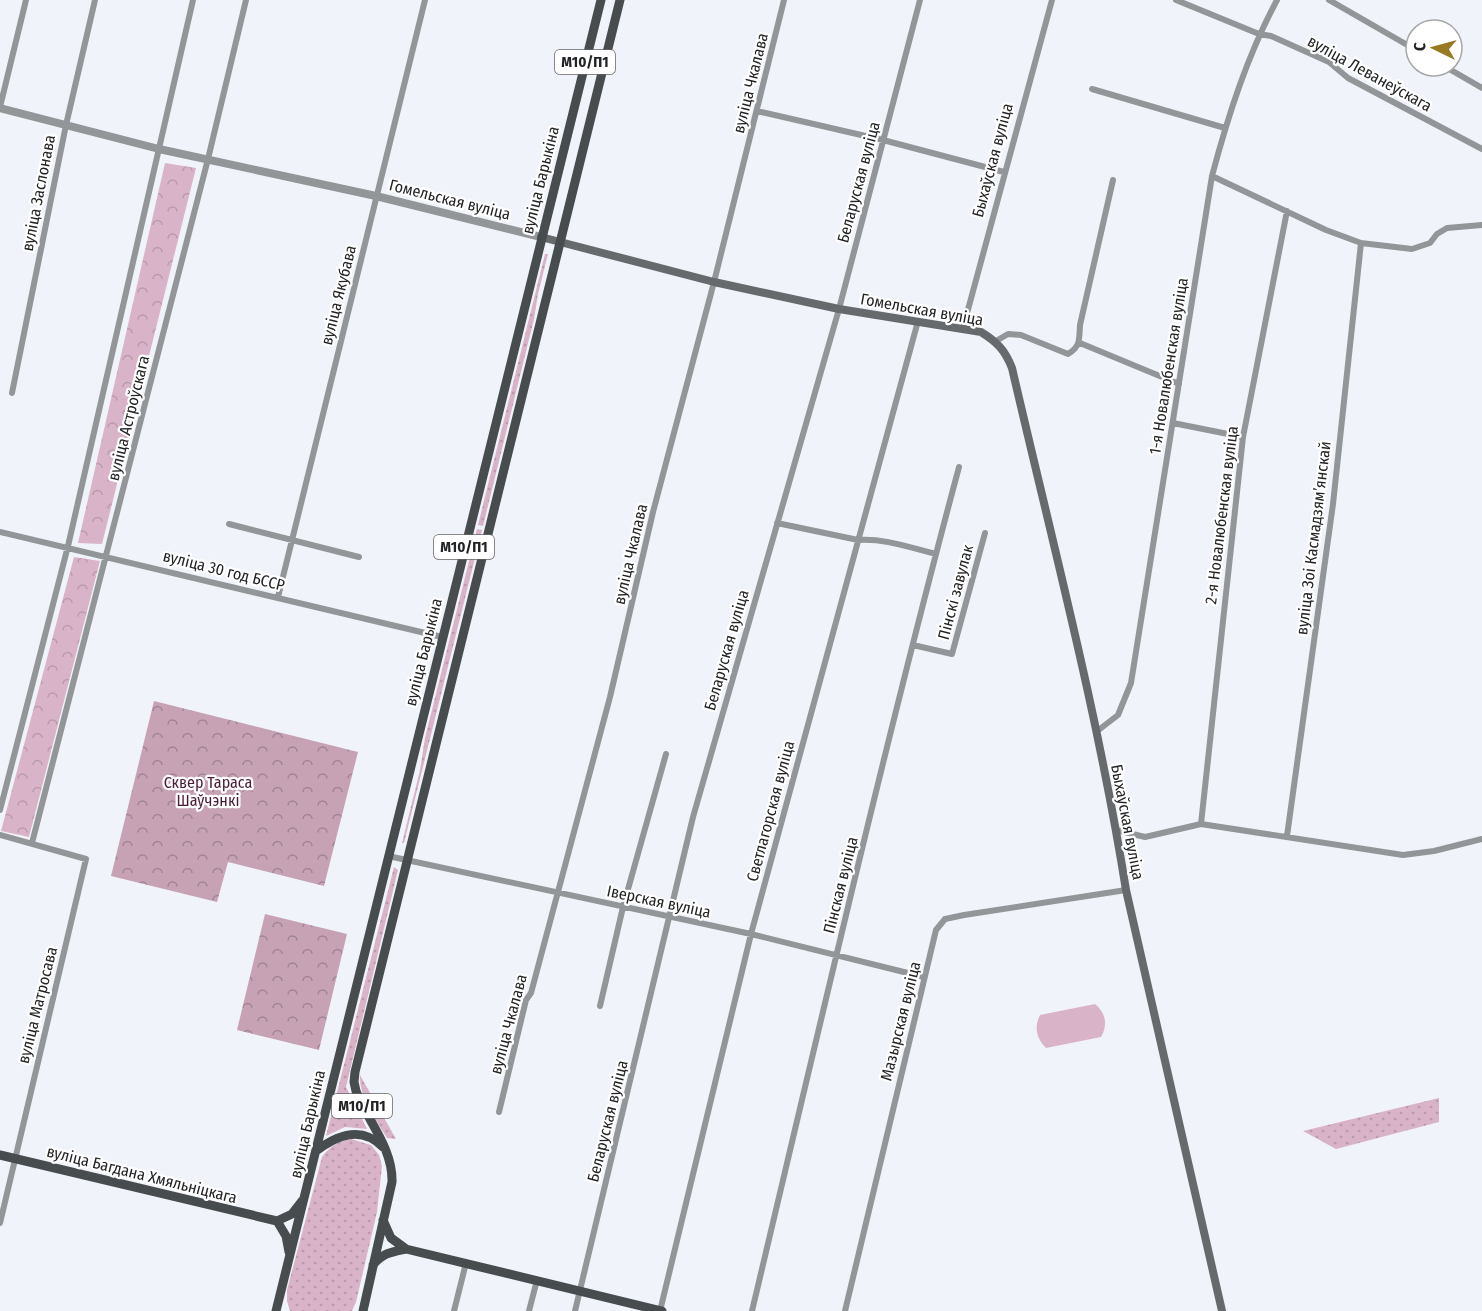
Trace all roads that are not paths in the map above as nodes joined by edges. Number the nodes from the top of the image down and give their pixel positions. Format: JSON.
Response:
{"nodes":[{"id":1,"x":26,"y":0,"type":"edge"},
{"id":2,"x":95,"y":0,"type":"edge"},
{"id":3,"x":193,"y":0,"type":"edge"},
{"id":4,"x":246,"y":0,"type":"edge"},
{"id":5,"x":425,"y":0,"type":"edge"},
{"id":6,"x":601,"y":0,"type":"edge"},
{"id":7,"x":620,"y":0,"type":"edge"},
{"id":8,"x":784,"y":0,"type":"edge"},
{"id":9,"x":920,"y":0,"type":"edge"},
{"id":10,"x":1052,"y":0,"type":"edge"},
{"id":11,"x":1176,"y":0,"type":"edge"},
{"id":12,"x":1277,"y":0,"type":"edge"},
{"id":13,"x":1329,"y":0,"type":"edge"},
{"id":14,"x":1259,"y":34,"type":"junction"},
{"id":15,"x":1404,"y":43,"type":"edge"},
{"id":16,"x":1464,"y":78,"type":"edge"},
{"id":17,"x":1482,"y":88,"type":"edge"},
{"id":18,"x":1092,"y":89,"type":"dead end"},
{"id":19,"x":0,"y":107,"type":"edge"},
{"id":20,"x":757,"y":111,"type":"junction"},
{"id":21,"x":66,"y":125,"type":"junction"},
{"id":22,"x":1224,"y":128,"type":"junction"},
{"id":23,"x":883,"y":140,"type":"junction"},
{"id":24,"x":159,"y":149,"type":"junction"},
{"id":25,"x":1482,"y":149,"type":"edge"},
{"id":26,"x":208,"y":159,"type":"junction"},
{"id":27,"x":1004,"y":172,"type":"junction"},
{"id":28,"x":1212,"y":176,"type":"junction"},
{"id":29,"x":1113,"y":180,"type":"dead end"},
{"id":30,"x":376,"y":196,"type":"junction"},
{"id":31,"x":1287,"y":212,"type":"junction"},
{"id":32,"x":1482,"y":225,"type":"edge"},
{"id":33,"x":541,"y":237,"type":"junction"},
{"id":34,"x":560,"y":243,"type":"junction"},
{"id":35,"x":1361,"y":243,"type":"junction"},
{"id":36,"x":714,"y":282,"type":"junction"},
{"id":37,"x":839,"y":309,"type":"junction"},
{"id":38,"x":918,"y":321,"type":"junction"},
{"id":39,"x":963,"y":328,"type":"junction"},
{"id":40,"x":996,"y":341,"type":"junction"},
{"id":41,"x":1080,"y":342,"type":"junction"},
{"id":42,"x":1179,"y":384,"type":"junction"},
{"id":43,"x":12,"y":393,"type":"dead end"},
{"id":44,"x":1173,"y":423,"type":"junction"},
{"id":45,"x":1243,"y":437,"type":"junction"},
{"id":46,"x":959,"y":467,"type":"dead end"},
{"id":47,"x":777,"y":523,"type":"junction"},
{"id":48,"x":229,"y":524,"type":"dead end"},
{"id":49,"x":0,"y":532,"type":"edge"},
{"id":50,"x":986,"y":533,"type":"dead end"},
{"id":51,"x":858,"y":540,"type":"junction"},
{"id":52,"x":291,"y":541,"type":"junction"},
{"id":53,"x":68,"y":546,"type":"junction"},
{"id":54,"x":936,"y":554,"type":"junction"},
{"id":55,"x":107,"y":556,"type":"junction"},
{"id":56,"x":359,"y":557,"type":"dead end"},
{"id":57,"x":278,"y":597,"type":"junction"},
{"id":58,"x":442,"y":637,"type":"junction"},
{"id":59,"x":913,"y":645,"type":"junction"},
{"id":60,"x":1096,"y":732,"type":"junction"},
{"id":61,"x":666,"y":754,"type":"dead end"},
{"id":62,"x":0,"y":810,"type":"edge"},
{"id":63,"x":1201,"y":824,"type":"junction"},
{"id":64,"x":1116,"y":830,"type":"junction"},
{"id":65,"x":0,"y":835,"type":"edge"},
{"id":66,"x":1287,"y":836,"type":"junction"},
{"id":67,"x":1482,"y":838,"type":"edge"},
{"id":68,"x":32,"y":843,"type":"junction"},
{"id":69,"x":388,"y":856,"type":"junction"},
{"id":70,"x":407,"y":860,"type":"junction"},
{"id":71,"x":1126,"y":890,"type":"junction"},
{"id":72,"x":557,"y":892,"type":"junction"},
{"id":73,"x":623,"y":908,"type":"junction"},
{"id":74,"x":669,"y":918,"type":"junction"},
{"id":75,"x":750,"y":934,"type":"junction"},
{"id":76,"x":837,"y":955,"type":"junction"},
{"id":77,"x":924,"y":977,"type":"junction"},
{"id":78,"x":600,"y":1006,"type":"dead end"},
{"id":79,"x":499,"y":1112,"type":"dead end"},
{"id":80,"x":386,"y":1150,"type":"junction"},
{"id":81,"x":316,"y":1151,"type":"junction"},
{"id":82,"x":0,"y":1155,"type":"edge"},
{"id":83,"x":14,"y":1158,"type":"junction"},
{"id":84,"x":306,"y":1196,"type":"junction"},
{"id":85,"x":383,"y":1220,"type":"junction"},
{"id":86,"x":277,"y":1221,"type":"junction"},
{"id":87,"x":0,"y":1223,"type":"edge"},
{"id":88,"x":406,"y":1249,"type":"junction"},
{"id":89,"x":290,"y":1259,"type":"junction"},
{"id":90,"x":466,"y":1263,"type":"junction"},
{"id":91,"x":372,"y":1267,"type":"junction"},
{"id":92,"x":537,"y":1280,"type":"junction"},
{"id":93,"x":580,"y":1291,"type":"junction"},
{"id":94,"x":279,"y":1298,"type":"junction"},
{"id":95,"x":276,"y":1311,"type":"edge"},
{"id":96,"x":283,"y":1311,"type":"edge"},
{"id":97,"x":363,"y":1311,"type":"edge"},
{"id":98,"x":454,"y":1311,"type":"edge"},
{"id":99,"x":529,"y":1311,"type":"edge"},
{"id":100,"x":575,"y":1311,"type":"edge"},
{"id":101,"x":660,"y":1311,"type":"edge"},
{"id":102,"x":752,"y":1311,"type":"edge"},
{"id":103,"x":845,"y":1311,"type":"edge"},
{"id":104,"x":1222,"y":1311,"type":"edge"}],
"edges":[{"from":1,"to":19,"type":"street"},
{"from":2,"to":21,"type":"street","name":"вуліца Заслонава"},
{"from":3,"to":24,"type":"street","name":"вуліца Астроўскага"},
{"from":4,"to":26,"type":"street","name":"вуліца Астроўскага"},
{"from":5,"to":30,"type":"street","name":"вуліца Якубава"},
{"from":6,"to":33,"type":"main road","name":"вуліца Барыкіна","number":"М10/П1"},
{"from":7,"to":34,"type":"main road","name":"вуліца Барыкіна","number":"М10/П1"},
{"from":8,"to":20,"type":"street","name":"вуліца Чкалава"},
{"from":9,"to":23,"type":"street","name":"Беларуская вуліца"},
{"from":10,"to":27,"type":"street","name":"Быхаўская вуліца"},
{"from":11,"to":14,"type":"street","name":"вуліца Леванеўскага"},
{"from":12,"to":14,"type":"street","name":"1-я Новалюбенская вуліца"},
{"from":13,"to":15,"type":"street"},
{"from":14,"to":22,"type":"street","name":"1-я Новалюбенская вуліца"},
{"from":14,"to":25,"type":"street","name":"вуліца Леванеўскага"},
{"from":16,"to":17,"type":"street"},
{"from":18,"to":22,"type":"street"},
{"from":19,"to":21,"type":"street","name":"Гомельская вуліца"},
{"from":20,"to":23,"type":"street"},
{"from":20,"to":36,"type":"street","name":"вуліца Чкалава"},
{"from":21,"to":24,"type":"street","name":"Гомельская вуліца"},
{"from":21,"to":43,"type":"street","name":"вуліца Заслонава"},
{"from":22,"to":28,"type":"street","name":"1-я Новалюбенская вуліца"},
{"from":23,"to":27,"type":"street"},
{"from":23,"to":37,"type":"street","name":"Беларуская вуліца"},
{"from":24,"to":26,"type":"street","name":"Гомельская вуліца"},
{"from":24,"to":53,"type":"street","name":"вуліца Астроўскага"},
{"from":26,"to":30,"type":"street","name":"Гомельская вуліца"},
{"from":26,"to":55,"type":"street","name":"вуліца Астроўскага"},
{"from":27,"to":39,"type":"street","name":"Быхаўская вуліца"},
{"from":28,"to":31,"type":"street"},
{"from":28,"to":42,"type":"street","name":"1-я Новалюбенская вуліца"},
{"from":29,"to":41,"type":"street"},
{"from":30,"to":33,"type":"street","name":"Гомельская вуліца"},
{"from":30,"to":52,"type":"street","name":"вуліца Якубава"},
{"from":31,"to":35,"type":"street"},
{"from":31,"to":45,"type":"street","name":"2-я Новалюбенская вуліца"},
{"from":32,"to":35,"type":"street"},
{"from":33,"to":34,"type":"main road","name":"Гомельская вуліца"},
{"from":33,"to":58,"type":"main road","name":"вуліца Барыкіна","number":"М10/П1"},
{"from":34,"to":36,"type":"main road","name":"Гомельская вуліца"},
{"from":34,"to":70,"type":"main road","name":"вуліца Барыкіна","number":"М10/П1"},
{"from":35,"to":66,"type":"street","name":"вуліца Зоі Касмадзямʼянскай"},
{"from":36,"to":37,"type":"main road","name":"Гомельская вуліца"},
{"from":36,"to":72,"type":"street","name":"вуліца Чкалава"},
{"from":37,"to":38,"type":"main road","name":"Гомельская вуліца"},
{"from":37,"to":47,"type":"street","name":"Беларуская вуліца"},
{"from":38,"to":39,"type":"main road","name":"Гомельская вуліца"},
{"from":38,"to":51,"type":"street","name":"Светлагорская вуліца"},
{"from":39,"to":40,"type":"main road","name":"Гомельская вуліца"},
{"from":40,"to":41,"type":"street"},
{"from":40,"to":60,"type":"main road","name":"Быхаўская вуліца"},
{"from":41,"to":42,"type":"street"},
{"from":42,"to":44,"type":"street","name":"1-я Новалюбенская вуліца"},
{"from":44,"to":45,"type":"street"},
{"from":44,"to":60,"type":"street","name":"1-я Новалюбенская вуліца"},
{"from":45,"to":63,"type":"street","name":"2-я Новалюбенская вуліца"},
{"from":46,"to":54,"type":"street","name":"Пінская вуліца"},
{"from":47,"to":51,"type":"street"},
{"from":47,"to":74,"type":"street","name":"Беларуская вуліца"},
{"from":48,"to":52,"type":"street"},
{"from":49,"to":53,"type":"street","name":"вуліца 30 год БССР"},
{"from":50,"to":59,"type":"street","name":"Пінскі завулак"},
{"from":51,"to":54,"type":"street"},
{"from":51,"to":75,"type":"street","name":"Светлагорская вуліца"},
{"from":52,"to":56,"type":"street"},
{"from":52,"to":57,"type":"street","name":"вуліца Якубава"},
{"from":53,"to":55,"type":"street","name":"вуліца 30 год БССР"},
{"from":53,"to":62,"type":"street","name":"вуліца Астроўскага"},
{"from":54,"to":59,"type":"street","name":"Пінская вуліца"},
{"from":55,"to":57,"type":"street","name":"вуліца 30 год БССР"},
{"from":55,"to":68,"type":"street","name":"вуліца Астроўскага"},
{"from":57,"to":58,"type":"street","name":"вуліца 30 год БССР"},
{"from":58,"to":69,"type":"main road","name":"вуліца Барыкіна","number":"М10/П1"},
{"from":59,"to":76,"type":"street","name":"Пінская вуліца"},
{"from":60,"to":64,"type":"main road","name":"Быхаўская вуліца"},
{"from":61,"to":73,"type":"street"},
{"from":63,"to":64,"type":"street"},
{"from":63,"to":66,"type":"street"},
{"from":64,"to":71,"type":"main road","name":"Быхаўская вуліца"},
{"from":65,"to":68,"type":"street"},
{"from":66,"to":67,"type":"street"},
{"from":68,"to":83,"type":"street","name":"вуліца Матросава"},
{"from":69,"to":70,"type":"street","name":"Іверская вуліца"},
{"from":69,"to":81,"type":"main road","name":"вуліца Барыкіна","number":"М10/П1"},
{"from":70,"to":72,"type":"street","name":"Іверская вуліца"},
{"from":70,"to":80,"type":"main road","name":"вуліца Барыкіна","number":"М10/П1"},
{"from":71,"to":77,"type":"street","name":"Мазырская вуліца"},
{"from":71,"to":104,"type":"main road","name":"Быхаўская вуліца"},
{"from":72,"to":73,"type":"street","name":"Іверская вуліца"},
{"from":72,"to":79,"type":"street","name":"вуліца Чкалава"},
{"from":73,"to":74,"type":"street","name":"Іверская вуліца"},
{"from":73,"to":78,"type":"street"},
{"from":74,"to":75,"type":"street","name":"Іверская вуліца"},
{"from":74,"to":93,"type":"street","name":"Беларуская вуліца"},
{"from":75,"to":76,"type":"street","name":"Іверская вуліца"},
{"from":75,"to":101,"type":"street","name":"Светлагорская вуліца"},
{"from":76,"to":77,"type":"street","name":"Іверская вуліца"},
{"from":76,"to":102,"type":"street","name":"Пінская вуліца"},
{"from":77,"to":103,"type":"street","name":"Мазырская вуліца"},
{"from":80,"to":81,"type":"main road","number":"М10/П1"},
{"from":80,"to":85,"type":"main road","name":"вуліца Барыкіна","number":"М10/П1"},
{"from":81,"to":84,"type":"main road","name":"вуліца Барыкіна","number":"М10/П1"},
{"from":82,"to":83,"type":"main road","name":"вуліца Багдана Хмяльніцкага"},
{"from":83,"to":86,"type":"main road","name":"вуліца Багдана Хмяльніцкага"},
{"from":83,"to":87,"type":"street","name":"вуліца Матросава"},
{"from":84,"to":86,"type":"main road"},
{"from":84,"to":89,"type":"main road","name":"вуліца Барыкіна","number":"М10/П1"},
{"from":85,"to":88,"type":"main road"},
{"from":85,"to":91,"type":"main road","number":"М10/П1"},
{"from":86,"to":89,"type":"main road"},
{"from":88,"to":90,"type":"main road"},
{"from":88,"to":91,"type":"main road"},
{"from":89,"to":94,"type":"main road","name":"вуліца Барыкіна","number":"М10/П1"},
{"from":90,"to":92,"type":"main road"},
{"from":90,"to":98,"type":"street"},
{"from":91,"to":97,"type":"main road","number":"М10/П1"},
{"from":92,"to":93,"type":"main road"},
{"from":92,"to":99,"type":"street"},
{"from":93,"to":100,"type":"street","name":"Беларуская вуліца"},
{"from":93,"to":101,"type":"main road"},
{"from":94,"to":95,"type":"main road","name":"вуліца Барыкіна","number":"М10/П1"},
{"from":94,"to":96,"type":"main road"}]}
